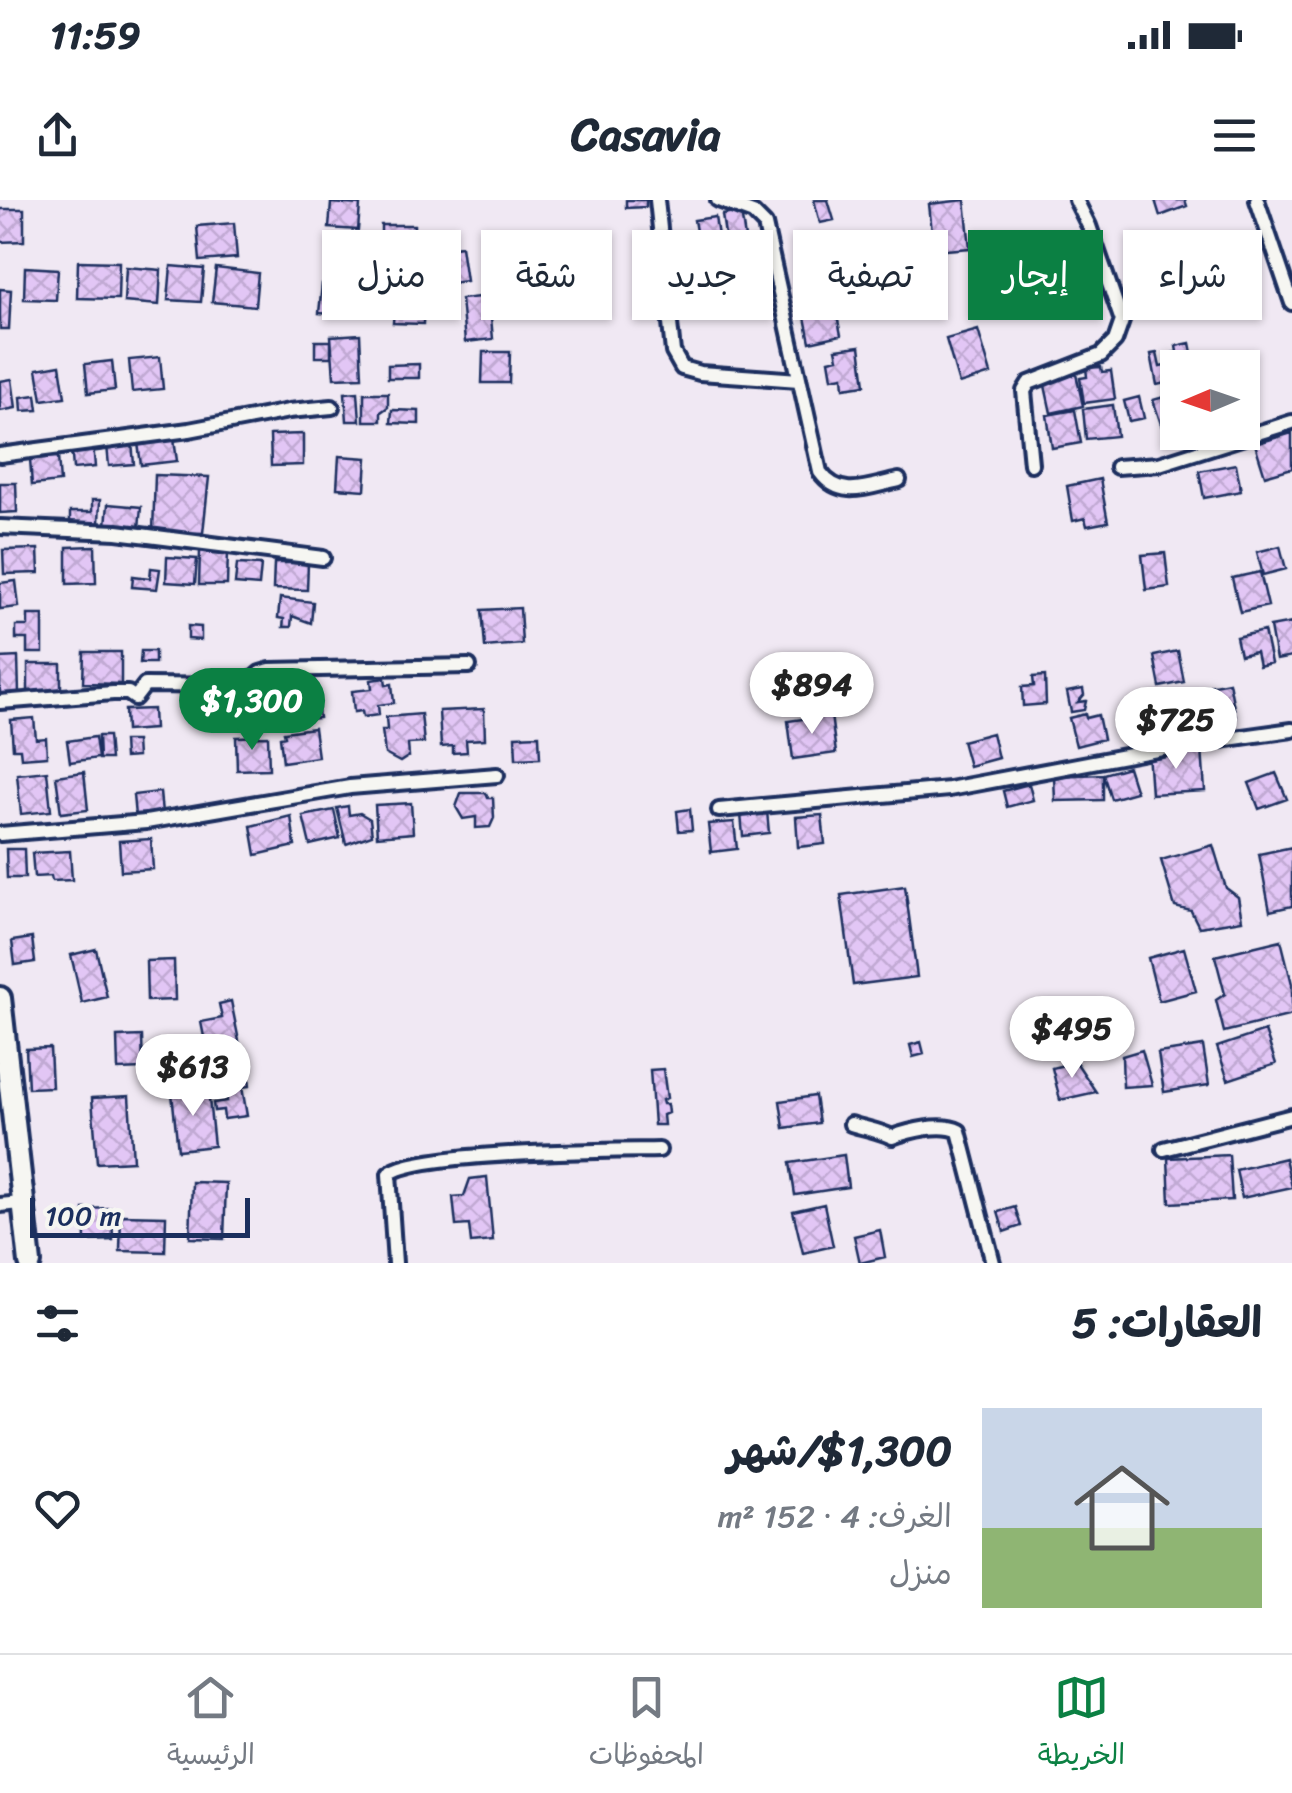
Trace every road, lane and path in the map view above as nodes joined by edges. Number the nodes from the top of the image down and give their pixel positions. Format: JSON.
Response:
{"nodes":[{"id":1,"x":657,"y":200,"type":"edge"},
{"id":2,"x":718,"y":200,"type":"edge"},
{"id":3,"x":1076,"y":200,"type":"edge"},
{"id":4,"x":1257,"y":200,"type":"edge"},
{"id":5,"x":1292,"y":303,"type":"edge"},
{"id":6,"x":799,"y":380,"type":"junction"},
{"id":7,"x":332,"y":407,"type":"dead end"},
{"id":8,"x":1292,"y":422,"type":"edge"},
{"id":9,"x":0,"y":456,"type":"edge"},
{"id":10,"x":1031,"y":464,"type":"dead end"},
{"id":11,"x":1117,"y":467,"type":"dead end"},
{"id":12,"x":899,"y":480,"type":"dead end"},
{"id":13,"x":0,"y":528,"type":"edge"},
{"id":14,"x":323,"y":558,"type":"dead end"},
{"id":15,"x":468,"y":666,"type":"dead end"},
{"id":16,"x":0,"y":702,"type":"edge"},
{"id":17,"x":1292,"y":730,"type":"edge"},
{"id":18,"x":497,"y":775,"type":"dead end"},
{"id":19,"x":719,"y":810,"type":"dead end"},
{"id":20,"x":0,"y":834,"type":"edge"},
{"id":21,"x":0,"y":998,"type":"edge"},
{"id":22,"x":1292,"y":1116,"type":"edge"},
{"id":23,"x":851,"y":1124,"type":"dead end"},
{"id":24,"x":659,"y":1150,"type":"dead end"},
{"id":25,"x":1164,"y":1150,"type":"dead end"},
{"id":26,"x":11,"y":1204,"type":"edge"},
{"id":27,"x":30,"y":1263,"type":"edge"},
{"id":28,"x":394,"y":1263,"type":"edge"},
{"id":29,"x":993,"y":1263,"type":"edge"}],
"edges":[{"from":1,"to":6,"type":"street"},
{"from":2,"to":6,"type":"street"},
{"from":3,"to":10,"type":"street"},
{"from":4,"to":5,"type":"street"},
{"from":6,"to":12,"type":"street"},
{"from":7,"to":9,"type":"street"},
{"from":8,"to":11,"type":"street"},
{"from":13,"to":14,"type":"street"},
{"from":15,"to":16,"type":"street"},
{"from":17,"to":19,"type":"street"},
{"from":18,"to":20,"type":"street"},
{"from":21,"to":26,"type":"main road"},
{"from":22,"to":25,"type":"street"},
{"from":23,"to":29,"type":"street"},
{"from":24,"to":28,"type":"street"},
{"from":26,"to":27,"type":"main road"}]}
